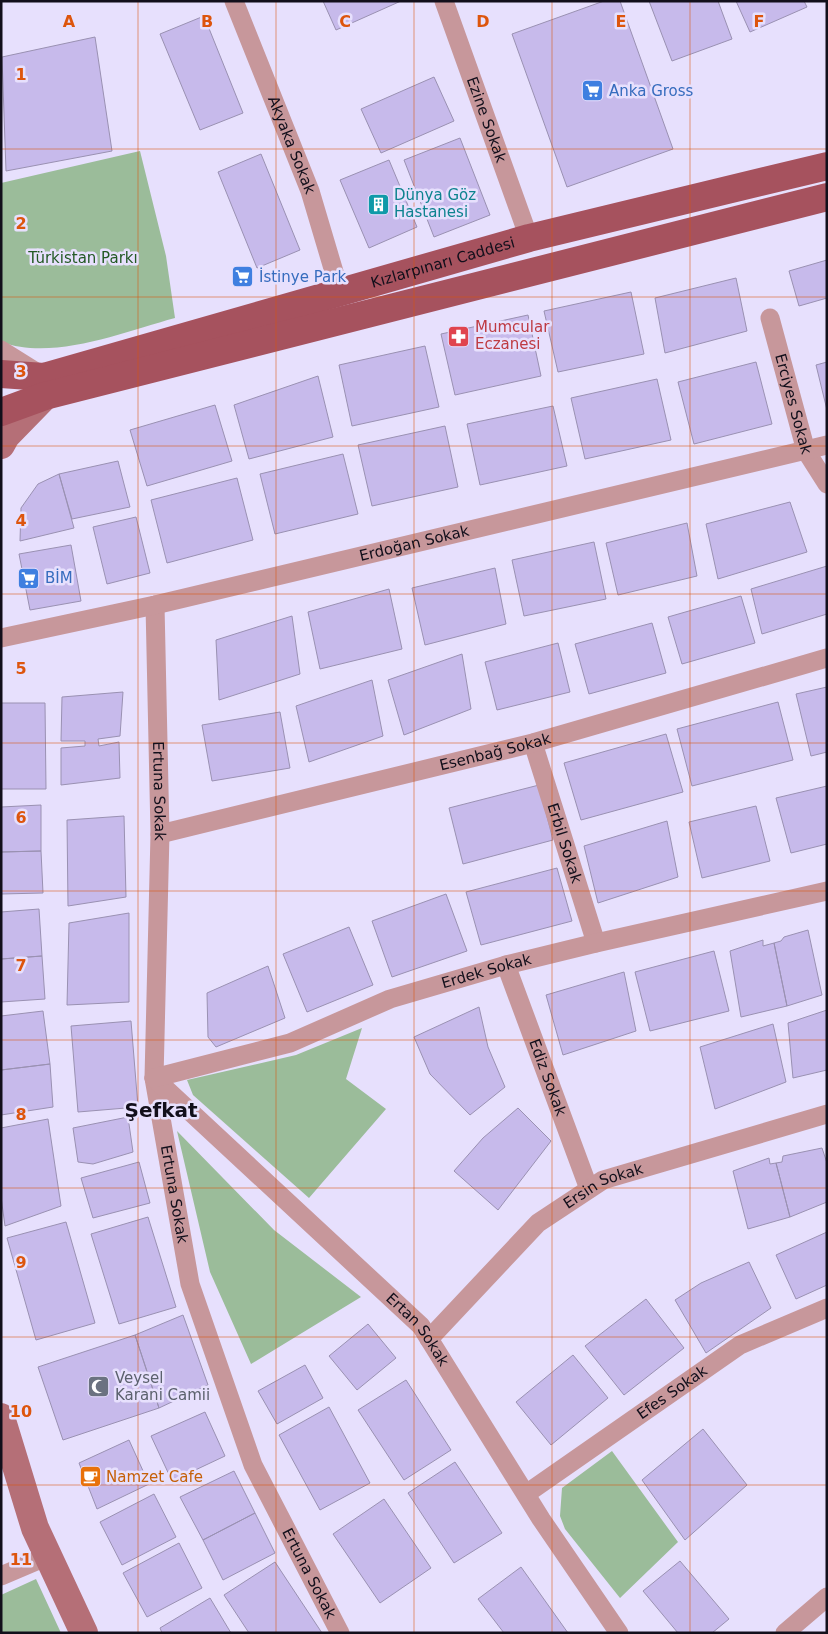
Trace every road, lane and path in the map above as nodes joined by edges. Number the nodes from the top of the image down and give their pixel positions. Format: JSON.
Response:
{"nodes":[{"id":1,"x":234,"y":1,"type":"edge"},
{"id":2,"x":449,"y":3,"type":"edge"},
{"id":3,"x":827,"y":166,"type":"edge"},
{"id":4,"x":827,"y":196,"type":"edge"},
{"id":5,"x":529,"y":238,"type":"junction"},
{"id":6,"x":340,"y":292,"type":"junction"},
{"id":7,"x":770,"y":318,"type":"dead end"},
{"id":8,"x":1,"y":350,"type":"edge"},
{"id":9,"x":1,"y":374,"type":"edge"},
{"id":10,"x":44,"y":387,"type":"junction"},
{"id":11,"x":1,"y":412,"type":"edge"},
{"id":12,"x":1,"y":445,"type":"edge"},
{"id":13,"x":827,"y":445,"type":"edge"},
{"id":14,"x":806,"y":451,"type":"junction"},
{"id":15,"x":827,"y":484,"type":"edge"},
{"id":16,"x":155,"y":605,"type":"junction"},
{"id":17,"x":1,"y":638,"type":"edge"},
{"id":18,"x":827,"y":658,"type":"edge"},
{"id":19,"x":533,"y":743,"type":"junction"},
{"id":20,"x":160,"y":834,"type":"junction"},
{"id":21,"x":827,"y":891,"type":"edge"},
{"id":22,"x":596,"y":943,"type":"junction"},
{"id":23,"x":506,"y":965,"type":"junction"},
{"id":24,"x":154,"y":1078,"type":"junction"},
{"id":25,"x":826,"y":1115,"type":"edge"},
{"id":26,"x":589,"y":1189,"type":"junction"},
{"id":27,"x":827,"y":1308,"type":"edge"},
{"id":28,"x":429,"y":1339,"type":"junction"},
{"id":29,"x":1,"y":1417,"type":"edge"},
{"id":30,"x":526,"y":1494,"type":"junction"},
{"id":31,"x":48,"y":1556,"type":"junction"},
{"id":32,"x":1,"y":1576,"type":"edge"},
{"id":33,"x":827,"y":1597,"type":"edge"},
{"id":34,"x":84,"y":1633,"type":"edge"},
{"id":35,"x":340,"y":1633,"type":"edge"},
{"id":36,"x":619,"y":1633,"type":"edge"},
{"id":37,"x":784,"y":1633,"type":"edge"}],
"edges":[{"from":1,"to":6,"type":"street","name":"Akyaka Sokak"},
{"from":2,"to":5,"type":"street","name":"Ezine Sokak"},
{"from":3,"to":5,"type":"main road","name":"Kızlarpınarı Caddesi"},
{"from":4,"to":10,"type":"main road","name":"Kızlarpınarı Caddesi"},
{"from":5,"to":6,"type":"main road","name":"Kızlarpınarı Caddesi"},
{"from":6,"to":10,"type":"main road","name":"Kızlarpınarı Caddesi"},
{"from":7,"to":14,"type":"street","name":"Erciyes Sokak"},
{"from":8,"to":10,"type":"street"},
{"from":9,"to":10,"type":"main road","name":"Kızlarpınarı Caddesi"},
{"from":10,"to":11,"type":"main road","name":"Kızlarpınarı Caddesi"},
{"from":10,"to":12,"type":"main road"},
{"from":13,"to":14,"type":"street","name":"Erdoğan Sokak"},
{"from":14,"to":15,"type":"street","name":"Erciyes Sokak"},
{"from":14,"to":16,"type":"street","name":"Erdoğan Sokak"},
{"from":16,"to":17,"type":"street","name":"Erdoğan Sokak"},
{"from":16,"to":20,"type":"street","name":"Ertuna Sokak"},
{"from":18,"to":19,"type":"street","name":"Esenbağ Sokak"},
{"from":19,"to":20,"type":"street","name":"Esenbağ Sokak"},
{"from":19,"to":22,"type":"street","name":"Erbil Sokak"},
{"from":20,"to":24,"type":"street","name":"Ertuna Sokak"},
{"from":21,"to":22,"type":"street","name":"Erdek Sokak"},
{"from":22,"to":23,"type":"street","name":"Erdek Sokak"},
{"from":23,"to":24,"type":"street","name":"Erdek Sokak"},
{"from":23,"to":26,"type":"street","name":"Ediz Sokak"},
{"from":24,"to":28,"type":"street","name":"Ertan Sokak"},
{"from":24,"to":35,"type":"street","name":"Ertuna Sokak"},
{"from":25,"to":26,"type":"street","name":"Ersin Sokak"},
{"from":26,"to":28,"type":"street","name":"Ersin Sokak"},
{"from":27,"to":30,"type":"street","name":"Efes Sokak"},
{"from":28,"to":30,"type":"street","name":"Ertan Sokak"},
{"from":29,"to":31,"type":"main road"},
{"from":30,"to":36,"type":"street","name":"Ertan Sokak"},
{"from":31,"to":32,"type":"street"},
{"from":31,"to":34,"type":"main road"},
{"from":33,"to":37,"type":"street"}]}
